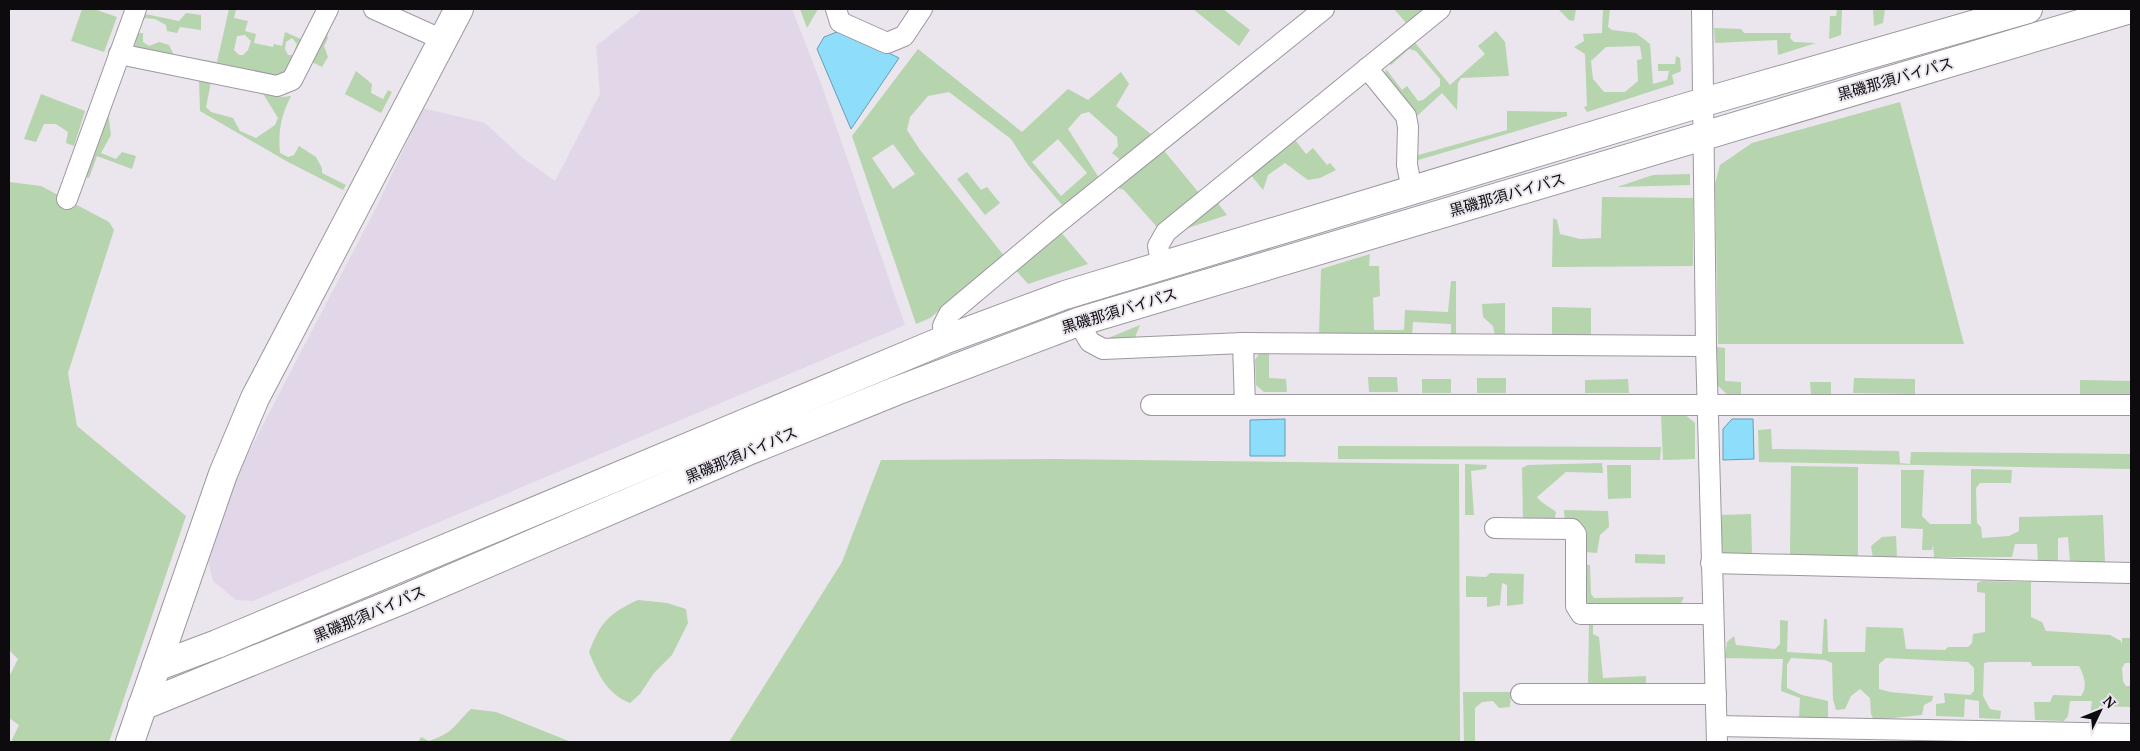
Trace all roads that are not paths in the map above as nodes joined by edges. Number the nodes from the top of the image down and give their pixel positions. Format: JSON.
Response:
{"nodes":[{"id":1,"x":136,"y":9,"type":"edge"},
{"id":2,"x":328,"y":9,"type":"edge"},
{"id":3,"x":374,"y":9,"type":"edge"},
{"id":4,"x":459,"y":9,"type":"edge"},
{"id":5,"x":836,"y":9,"type":"edge"},
{"id":6,"x":922,"y":9,"type":"edge"},
{"id":7,"x":1440,"y":9,"type":"edge"},
{"id":8,"x":1702,"y":9,"type":"edge"},
{"id":9,"x":2130,"y":9,"type":"edge"},
{"id":10,"x":2013,"y":11,"type":"edge"},
{"id":11,"x":1313,"y":12,"type":"edge"},
{"id":12,"x":443,"y":40,"type":"junction"},
{"id":13,"x":119,"y":54,"type":"junction"},
{"id":14,"x":1367,"y":68,"type":"junction"},
{"id":15,"x":1704,"y":102,"type":"junction"},
{"id":16,"x":1704,"y":134,"type":"junction"},
{"id":17,"x":1412,"y":190,"type":"junction"},
{"id":18,"x":67,"y":199,"type":"dead end"},
{"id":19,"x":1162,"y":266,"type":"junction"},
{"id":20,"x":1078,"y":322,"type":"junction"},
{"id":21,"x":944,"y":340,"type":"junction"},
{"id":22,"x":1243,"y":344,"type":"junction"},
{"id":23,"x":1706,"y":346,"type":"junction"},
{"id":24,"x":1151,"y":405,"type":"dead end"},
{"id":25,"x":1244,"y":405,"type":"junction"},
{"id":26,"x":2131,"y":405,"type":"edge"},
{"id":27,"x":1708,"y":406,"type":"junction"},
{"id":28,"x":1495,"y":528,"type":"dead end"},
{"id":29,"x":1711,"y":563,"type":"junction"},
{"id":30,"x":2131,"y":574,"type":"edge"},
{"id":31,"x":1713,"y":614,"type":"junction"},
{"id":32,"x":156,"y":667,"type":"junction"},
{"id":33,"x":1521,"y":694,"type":"dead end"},
{"id":34,"x":1716,"y":694,"type":"junction"},
{"id":35,"x":142,"y":706,"type":"junction"},
{"id":36,"x":1717,"y":734,"type":"edge"},
{"id":37,"x":2131,"y":734,"type":"edge"},
{"id":38,"x":130,"y":742,"type":"edge"}],
"edges":[{"from":1,"to":13,"type":"street"},
{"from":2,"to":13,"type":"street"},
{"from":3,"to":12,"type":"street"},
{"from":4,"to":12,"type":"main road"},
{"from":5,"to":6,"type":"street"},
{"from":7,"to":14,"type":"street"},
{"from":8,"to":15,"type":"street"},
{"from":9,"to":16,"type":"main road","name":"黒磯那須バイパス"},
{"from":10,"to":15,"type":"main road","name":"黒磯那須バイパス"},
{"from":11,"to":21,"type":"street"},
{"from":12,"to":32,"type":"main road"},
{"from":13,"to":18,"type":"street"},
{"from":14,"to":17,"type":"street"},
{"from":14,"to":19,"type":"street"},
{"from":15,"to":16,"type":"street"},
{"from":15,"to":17,"type":"main road","name":"黒磯那須バイパス"},
{"from":16,"to":20,"type":"main road","name":"黒磯那須バイパス"},
{"from":16,"to":23,"type":"street"},
{"from":17,"to":19,"type":"main road","name":"黒磯那須バイパス"},
{"from":19,"to":21,"type":"main road","name":"黒磯那須バイパス"},
{"from":20,"to":22,"type":"street"},
{"from":20,"to":35,"type":"main road","name":"黒磯那須バイパス"},
{"from":21,"to":32,"type":"main road","name":"黒磯那須バイパス"},
{"from":22,"to":23,"type":"street"},
{"from":22,"to":25,"type":"street"},
{"from":23,"to":27,"type":"street"},
{"from":24,"to":25,"type":"street"},
{"from":25,"to":27,"type":"street"},
{"from":26,"to":27,"type":"street"},
{"from":27,"to":29,"type":"street"},
{"from":28,"to":31,"type":"street"},
{"from":29,"to":30,"type":"street"},
{"from":29,"to":31,"type":"street"},
{"from":31,"to":34,"type":"street"},
{"from":32,"to":35,"type":"main road"},
{"from":33,"to":34,"type":"street"},
{"from":34,"to":36,"type":"street"},
{"from":35,"to":38,"type":"main road"},
{"from":36,"to":37,"type":"street"}]}
